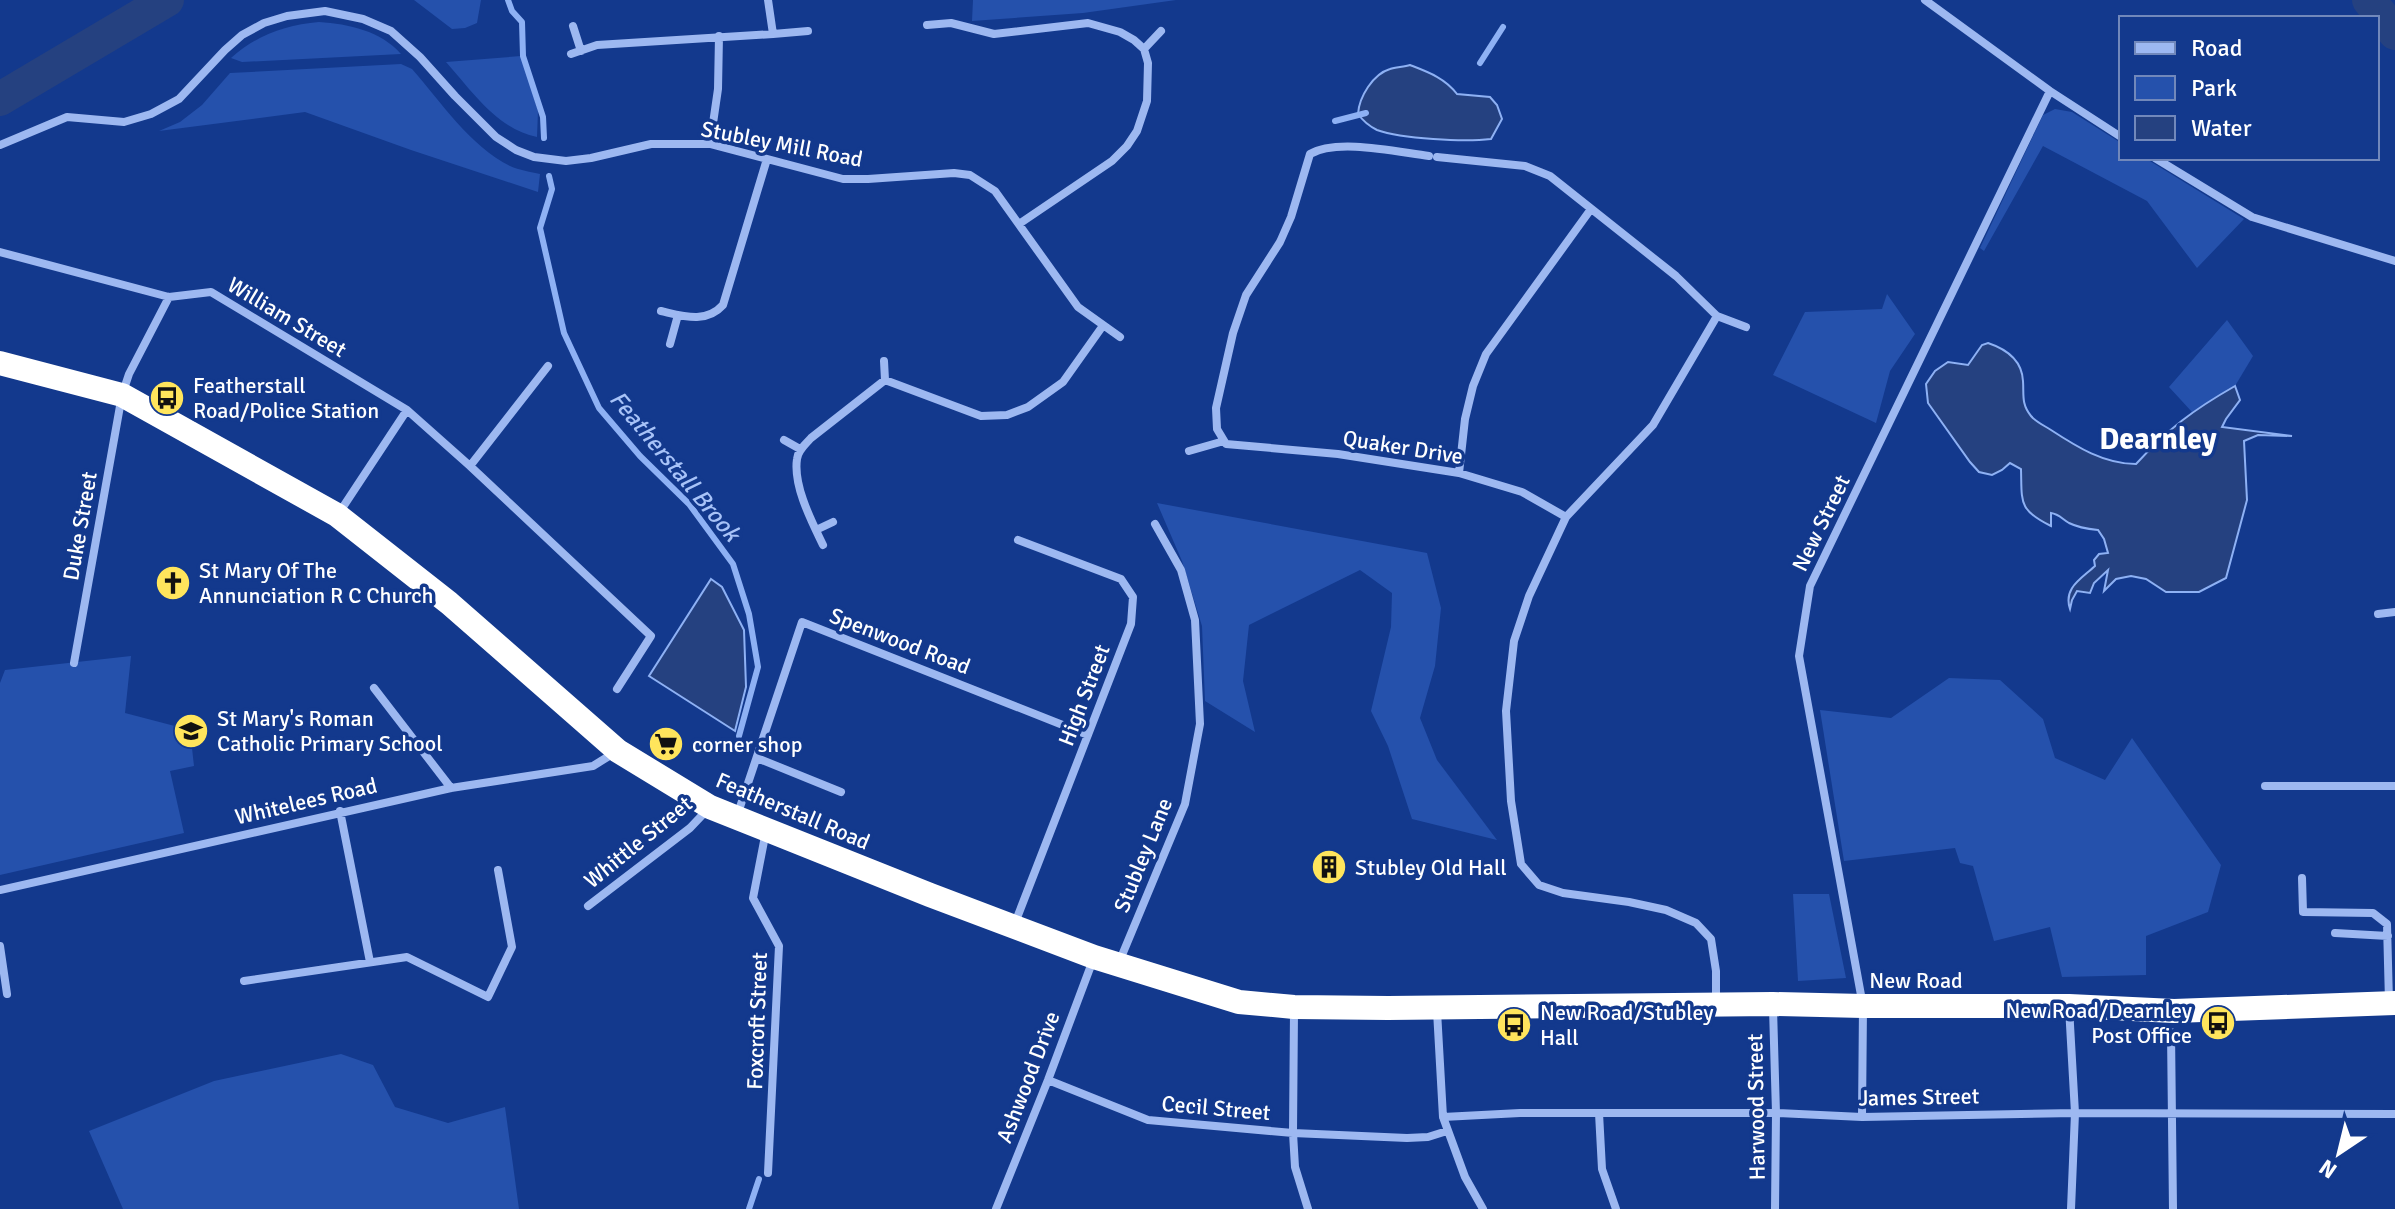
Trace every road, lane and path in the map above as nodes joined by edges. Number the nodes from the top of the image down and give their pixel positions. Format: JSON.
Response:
{"nodes":[{"id":1,"x":768,"y":0,"type":"edge"},
{"id":2,"x":1925,"y":0,"type":"edge"},
{"id":3,"x":927,"y":25,"type":"dead end"},
{"id":4,"x":573,"y":26,"type":"dead end"},
{"id":5,"x":808,"y":31,"type":"dead end"},
{"id":6,"x":1161,"y":31,"type":"dead end"},
{"id":7,"x":773,"y":34,"type":"junction"},
{"id":8,"x":719,"y":36,"type":"junction"},
{"id":9,"x":1144,"y":49,"type":"junction"},
{"id":10,"x":581,"y":51,"type":"junction"},
{"id":11,"x":571,"y":54,"type":"dead end"},
{"id":12,"x":2050,"y":91,"type":"junction"},
{"id":13,"x":2119,"y":136,"type":"edge"},
{"id":14,"x":710,"y":144,"type":"junction"},
{"id":15,"x":0,"y":145,"type":"edge"},
{"id":16,"x":767,"y":159,"type":"junction"},
{"id":17,"x":2158,"y":160,"type":"edge"},
{"id":18,"x":1591,"y":209,"type":"junction"},
{"id":19,"x":1019,"y":224,"type":"junction"},
{"id":20,"x":0,"y":252,"type":"edge"},
{"id":21,"x":2395,"y":261,"type":"edge"},
{"id":22,"x":169,"y":297,"type":"junction"},
{"id":23,"x":661,"y":311,"type":"dead end"},
{"id":24,"x":678,"y":315,"type":"junction"},
{"id":25,"x":1717,"y":316,"type":"junction"},
{"id":26,"x":1102,"y":327,"type":"junction"},
{"id":27,"x":1746,"y":327,"type":"dead end"},
{"id":28,"x":1120,"y":337,"type":"dead end"},
{"id":29,"x":670,"y":344,"type":"dead end"},
{"id":30,"x":884,"y":361,"type":"dead end"},
{"id":31,"x":0,"y":363,"type":"edge"},
{"id":32,"x":548,"y":366,"type":"dead end"},
{"id":33,"x":885,"y":380,"type":"junction"},
{"id":34,"x":122,"y":395,"type":"junction"},
{"id":35,"x":407,"y":410,"type":"junction"},
{"id":36,"x":784,"y":440,"type":"dead end"},
{"id":37,"x":1225,"y":442,"type":"junction"},
{"id":38,"x":800,"y":449,"type":"junction"},
{"id":39,"x":1189,"y":451,"type":"dead end"},
{"id":40,"x":470,"y":466,"type":"junction"},
{"id":41,"x":1459,"y":473,"type":"junction"},
{"id":42,"x":337,"y":515,"type":"junction"},
{"id":43,"x":1566,"y":517,"type":"junction"},
{"id":44,"x":833,"y":522,"type":"dead end"},
{"id":45,"x":1155,"y":524,"type":"dead end"},
{"id":46,"x":816,"y":530,"type":"junction"},
{"id":47,"x":1018,"y":540,"type":"dead end"},
{"id":48,"x":823,"y":545,"type":"dead end"},
{"id":49,"x":2395,"y":612,"type":"edge"},
{"id":50,"x":2378,"y":614,"type":"dead end"},
{"id":51,"x":74,"y":663,"type":"dead end"},
{"id":52,"x":374,"y":688,"type":"dead end"},
{"id":53,"x":617,"y":689,"type":"dead end"},
{"id":54,"x":1088,"y":735,"type":"junction"},
{"id":55,"x":618,"y":751,"type":"junction"},
{"id":56,"x":757,"y":758,"type":"junction"},
{"id":57,"x":2265,"y":786,"type":"dead end"},
{"id":58,"x":2395,"y":786,"type":"edge"},
{"id":59,"x":451,"y":788,"type":"junction"},
{"id":60,"x":841,"y":792,"type":"dead end"},
{"id":61,"x":710,"y":807,"type":"junction"},
{"id":62,"x":340,"y":811,"type":"junction"},
{"id":63,"x":736,"y":818,"type":"junction"},
{"id":64,"x":766,"y":830,"type":"junction"},
{"id":65,"x":498,"y":870,"type":"dead end"},
{"id":66,"x":2302,"y":878,"type":"dead end"},
{"id":67,"x":0,"y":890,"type":"edge"},
{"id":68,"x":588,"y":906,"type":"dead end"},
{"id":69,"x":1013,"y":927,"type":"junction"},
{"id":70,"x":2335,"y":933,"type":"dead end"},
{"id":71,"x":2388,"y":936,"type":"junction"},
{"id":72,"x":0,"y":946,"type":"edge"},
{"id":73,"x":1094,"y":957,"type":"junction"},
{"id":74,"x":370,"y":962,"type":"junction"},
{"id":75,"x":1118,"y":965,"type":"junction"},
{"id":76,"x":244,"y":981,"type":"dead end"},
{"id":77,"x":7,"y":994,"type":"dead end"},
{"id":78,"x":2392,"y":1003,"type":"edge"},
{"id":79,"x":1716,"y":1004,"type":"junction"},
{"id":80,"x":1773,"y":1004,"type":"junction"},
{"id":81,"x":1863,"y":1006,"type":"junction"},
{"id":82,"x":2069,"y":1006,"type":"junction"},
{"id":83,"x":1294,"y":1007,"type":"junction"},
{"id":84,"x":1437,"y":1007,"type":"junction"},
{"id":85,"x":2171,"y":1032,"type":"dead end"},
{"id":86,"x":1048,"y":1080,"type":"junction"},
{"id":87,"x":1599,"y":1113,"type":"junction"},
{"id":88,"x":1776,"y":1113,"type":"junction"},
{"id":89,"x":2075,"y":1113,"type":"junction"},
{"id":90,"x":2172,"y":1113,"type":"junction"},
{"id":91,"x":2395,"y":1114,"type":"edge"},
{"id":92,"x":1443,"y":1117,"type":"junction"},
{"id":93,"x":1862,"y":1117,"type":"junction"},
{"id":94,"x":1447,"y":1131,"type":"junction"},
{"id":95,"x":1293,"y":1133,"type":"junction"},
{"id":96,"x":768,"y":1173,"type":"dead end"},
{"id":97,"x":996,"y":1209,"type":"edge"},
{"id":98,"x":1308,"y":1209,"type":"edge"},
{"id":99,"x":1483,"y":1209,"type":"edge"},
{"id":100,"x":1616,"y":1209,"type":"edge"},
{"id":101,"x":1775,"y":1209,"type":"edge"},
{"id":102,"x":2071,"y":1209,"type":"edge"},
{"id":103,"x":2173,"y":1209,"type":"edge"}],
"edges":[{"from":1,"to":7,"type":"street"},
{"from":2,"to":12,"type":"street"},
{"from":3,"to":9,"type":"street"},
{"from":4,"to":10,"type":"street"},
{"from":5,"to":7,"type":"street"},
{"from":6,"to":9,"type":"street"},
{"from":7,"to":8,"type":"street"},
{"from":8,"to":10,"type":"street"},
{"from":8,"to":14,"type":"street"},
{"from":9,"to":19,"type":"street"},
{"from":10,"to":11,"type":"street"},
{"from":12,"to":13,"type":"street"},
{"from":12,"to":81,"type":"street","name":"New Street"},
{"from":14,"to":15,"type":"street","name":"Stubley Mill Road"},
{"from":14,"to":16,"type":"street","name":"Stubley Mill Road"},
{"from":16,"to":19,"type":"street","name":"Stubley Mill Road"},
{"from":16,"to":24,"type":"street"},
{"from":17,"to":21,"type":"street"},
{"from":18,"to":25,"type":"street"},
{"from":18,"to":37,"type":"street"},
{"from":18,"to":41,"type":"street"},
{"from":19,"to":26,"type":"street","name":"Stubley Mill Road"},
{"from":20,"to":22,"type":"street","name":"William Street"},
{"from":22,"to":34,"type":"street","name":"Duke Street"},
{"from":22,"to":35,"type":"street","name":"William Street"},
{"from":23,"to":24,"type":"street"},
{"from":24,"to":29,"type":"street"},
{"from":25,"to":27,"type":"street"},
{"from":25,"to":43,"type":"street"},
{"from":26,"to":28,"type":"street","name":"Stubley Mill Road"},
{"from":26,"to":33,"type":"street"},
{"from":30,"to":33,"type":"street"},
{"from":31,"to":34,"type":"highway","name":"Featherstall Road"},
{"from":32,"to":40,"type":"street"},
{"from":33,"to":38,"type":"street"},
{"from":34,"to":42,"type":"highway","name":"Featherstall Road"},
{"from":34,"to":51,"type":"street","name":"Duke Street"},
{"from":35,"to":40,"type":"street","name":"William Street"},
{"from":35,"to":42,"type":"street"},
{"from":36,"to":38,"type":"street"},
{"from":37,"to":39,"type":"street"},
{"from":37,"to":41,"type":"street","name":"Quaker Drive"},
{"from":38,"to":46,"type":"street"},
{"from":40,"to":53,"type":"street","name":"William Street"},
{"from":41,"to":43,"type":"street","name":"Quaker Drive"},
{"from":42,"to":55,"type":"highway","name":"Featherstall Road"},
{"from":43,"to":79,"type":"street"},
{"from":44,"to":46,"type":"street"},
{"from":45,"to":75,"type":"street","name":"Stubley Lane"},
{"from":46,"to":48,"type":"street"},
{"from":47,"to":54,"type":"street","name":"High Street"},
{"from":49,"to":50,"type":"street"},
{"from":52,"to":59,"type":"street"},
{"from":54,"to":56,"type":"street","name":"Spenwood Road"},
{"from":54,"to":69,"type":"street","name":"High Street"},
{"from":55,"to":59,"type":"street","name":"Whitelees Road"},
{"from":55,"to":61,"type":"highway","name":"Featherstall Road"},
{"from":56,"to":60,"type":"street"},
{"from":56,"to":63,"type":"street","name":"Spenwood Road"},
{"from":57,"to":58,"type":"street"},
{"from":59,"to":62,"type":"street","name":"Whitelees Road"},
{"from":61,"to":63,"type":"highway","name":"Featherstall Road"},
{"from":61,"to":68,"type":"street","name":"Whittle Street"},
{"from":62,"to":67,"type":"street","name":"Whitelees Road"},
{"from":62,"to":74,"type":"street"},
{"from":63,"to":64,"type":"highway","name":"Featherstall Road"},
{"from":64,"to":69,"type":"highway","name":"Featherstall Road"},
{"from":64,"to":96,"type":"street","name":"Foxcroft Street"},
{"from":65,"to":74,"type":"street"},
{"from":66,"to":71,"type":"street"},
{"from":69,"to":73,"type":"highway","name":"Featherstall Road"},
{"from":70,"to":71,"type":"street"},
{"from":71,"to":78,"type":"street"},
{"from":72,"to":77,"type":"street"},
{"from":73,"to":75,"type":"highway","name":"Featherstall Road"},
{"from":73,"to":86,"type":"street","name":"Ashwood Drive"},
{"from":74,"to":76,"type":"street"},
{"from":75,"to":83,"type":"highway","name":"Featherstall Road"},
{"from":78,"to":82,"type":"highway","name":"New Road"},
{"from":79,"to":80,"type":"highway","name":"New Road"},
{"from":79,"to":84,"type":"highway","name":"New Road"},
{"from":80,"to":81,"type":"highway","name":"New Road"},
{"from":80,"to":88,"type":"street","name":"Harwood Street"},
{"from":81,"to":82,"type":"highway","name":"New Road"},
{"from":81,"to":93,"type":"street","name":"New Street"},
{"from":82,"to":89,"type":"street"},
{"from":83,"to":84,"type":"highway","name":"Featherstall Road"},
{"from":83,"to":95,"type":"street"},
{"from":84,"to":92,"type":"street"},
{"from":85,"to":90,"type":"street"},
{"from":86,"to":95,"type":"street","name":"Cecil Street"},
{"from":86,"to":97,"type":"street","name":"Ashwood Drive"},
{"from":87,"to":88,"type":"street","name":"James Street"},
{"from":87,"to":92,"type":"street","name":"James Street"},
{"from":87,"to":100,"type":"street"},
{"from":88,"to":93,"type":"street","name":"James Street"},
{"from":88,"to":101,"type":"street","name":"Harwood Street"},
{"from":89,"to":90,"type":"street","name":"James Street"},
{"from":89,"to":93,"type":"street","name":"James Street"},
{"from":89,"to":102,"type":"street"},
{"from":90,"to":91,"type":"street","name":"James Street"},
{"from":90,"to":103,"type":"street"},
{"from":92,"to":94,"type":"street"},
{"from":94,"to":95,"type":"street","name":"Cecil Street"},
{"from":94,"to":99,"type":"street"},
{"from":95,"to":98,"type":"street"}]}
